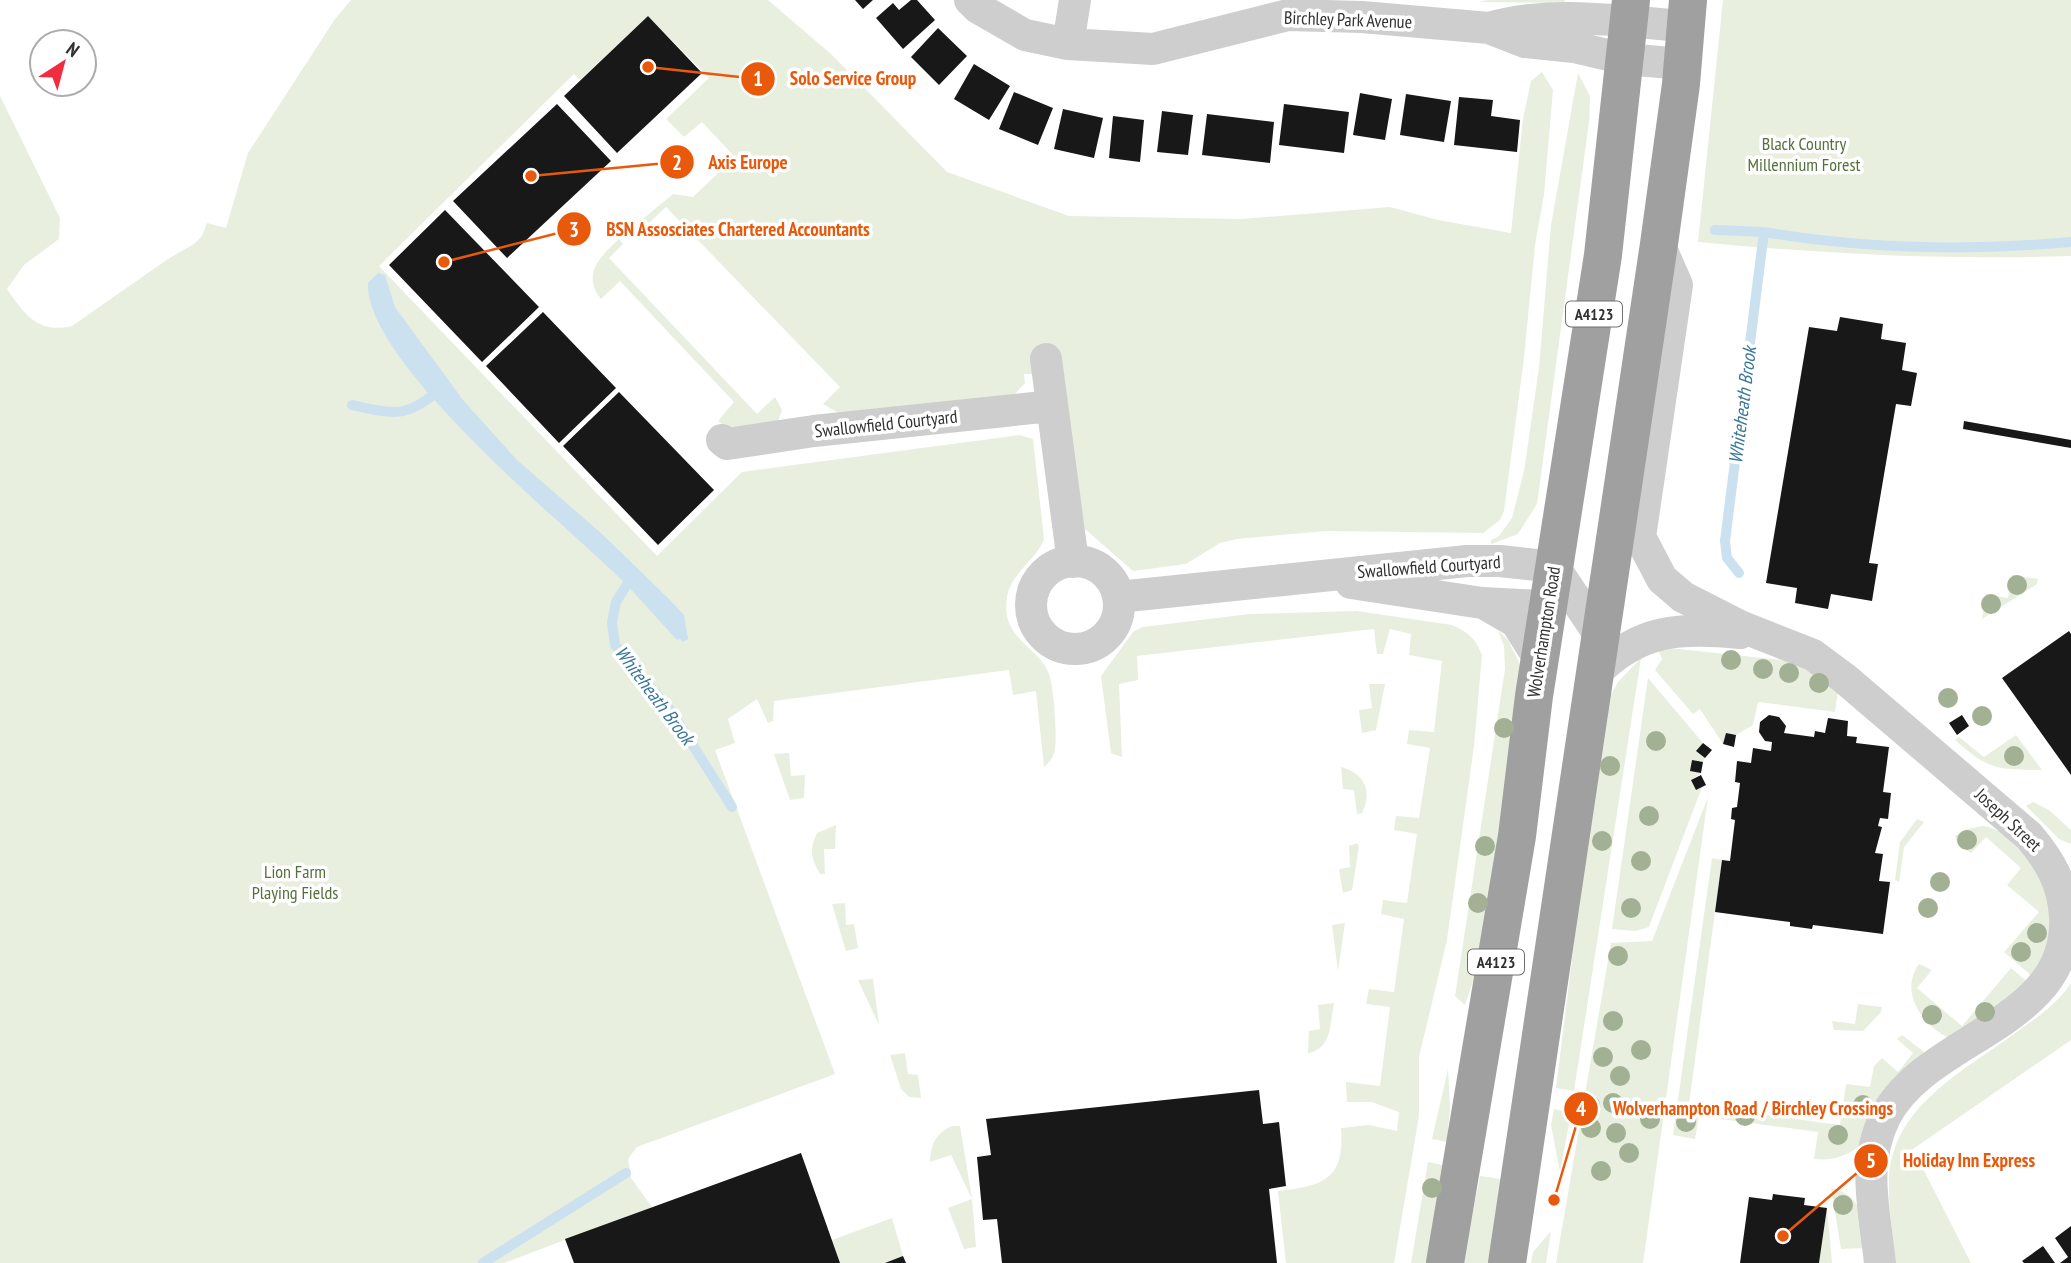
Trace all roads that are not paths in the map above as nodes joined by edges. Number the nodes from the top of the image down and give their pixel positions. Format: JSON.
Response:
{"nodes":[{"id":1,"x":970,"y":0,"type":"edge"},
{"id":2,"x":1075,"y":0,"type":"edge"},
{"id":3,"x":1364,"y":9,"type":"edge"},
{"id":4,"x":1630,"y":10,"type":"edge"},
{"id":5,"x":1687,"y":13,"type":"edge"},
{"id":6,"x":1489,"y":28,"type":"junction"},
{"id":7,"x":1068,"y":44,"type":"junction"},
{"id":8,"x":1625,"y":60,"type":"junction"},
{"id":9,"x":1683,"y":64,"type":"junction"},
{"id":10,"x":1658,"y":244,"type":"junction"},
{"id":11,"x":1046,"y":359,"type":"dead end"},
{"id":12,"x":1052,"y":406,"type":"junction"},
{"id":13,"x":722,"y":440,"type":"dead end"},
{"id":14,"x":1613,"y":553,"type":"junction"},
{"id":15,"x":1073,"y":562,"type":"junction"},
{"id":16,"x":1315,"y":576,"type":"junction"},
{"id":17,"x":1558,"y":587,"type":"junction"},
{"id":18,"x":1118,"y":597,"type":"junction"},
{"id":19,"x":1482,"y":603,"type":"junction"},
{"id":20,"x":1601,"y":637,"type":"junction"},
{"id":21,"x":1776,"y":640,"type":"junction"},
{"id":22,"x":1540,"y":660,"type":"junction"},
{"id":23,"x":1595,"y":674,"type":"junction"},
{"id":24,"x":1445,"y":1263,"type":"edge"},
{"id":25,"x":1507,"y":1263,"type":"edge"},
{"id":26,"x":1880,"y":1263,"type":"edge"}],
"edges":[{"from":1,"to":7,"type":"street","name":"Birchley Park Avenue"},
{"from":2,"to":7,"type":"street"},
{"from":3,"to":6,"type":"street","name":"Birchley Park Avenue"},
{"from":3,"to":7,"type":"street","name":"Birchley Park Avenue"},
{"from":4,"to":5,"type":"street","name":"Birchley Park Avenue"},
{"from":4,"to":6,"type":"street","name":"Birchley Park Avenue"},
{"from":4,"to":8,"type":"highway","name":"Wolverhampton Road","number":"A4123"},
{"from":5,"to":9,"type":"highway","number":"A4123"},
{"from":6,"to":8,"type":"street","name":"Birchley Park Avenue"},
{"from":8,"to":9,"type":"street","name":"Birchley Park Avenue"},
{"from":8,"to":17,"type":"highway","name":"Wolverhampton Road","number":"A4123"},
{"from":9,"to":10,"type":"highway","number":"A4123"},
{"from":10,"to":14,"type":"highway","number":"A4123"},
{"from":10,"to":21,"type":"street"},
{"from":11,"to":12,"type":"street"},
{"from":12,"to":13,"type":"street","name":"Swallowfield Courtyard"},
{"from":12,"to":15,"type":"street"},
{"from":14,"to":17,"type":"street"},
{"from":14,"to":20,"type":"highway","number":"A4123"},
{"from":15,"to":18,"type":"street"},
{"from":15,"to":18,"type":"street"},
{"from":16,"to":17,"type":"street","name":"Swallowfield Courtyard"},
{"from":16,"to":18,"type":"street","name":"Swallowfield Courtyard"},
{"from":16,"to":19,"type":"street","name":"Swallowfield Courtyard"},
{"from":17,"to":19,"type":"street","name":"Swallowfield Courtyard"},
{"from":17,"to":20,"type":"street"},
{"from":17,"to":22,"type":"highway","name":"Wolverhampton Road","number":"A4123"},
{"from":19,"to":22,"type":"street","name":"Swallowfield Courtyard"},
{"from":20,"to":23,"type":"highway","number":"A4123"},
{"from":21,"to":23,"type":"street"},
{"from":21,"to":26,"type":"street","name":"Joseph Street"},
{"from":22,"to":24,"type":"highway","name":"Wolverhampton Road","number":"A4123"},
{"from":23,"to":25,"type":"highway","number":"A4123"}]}
